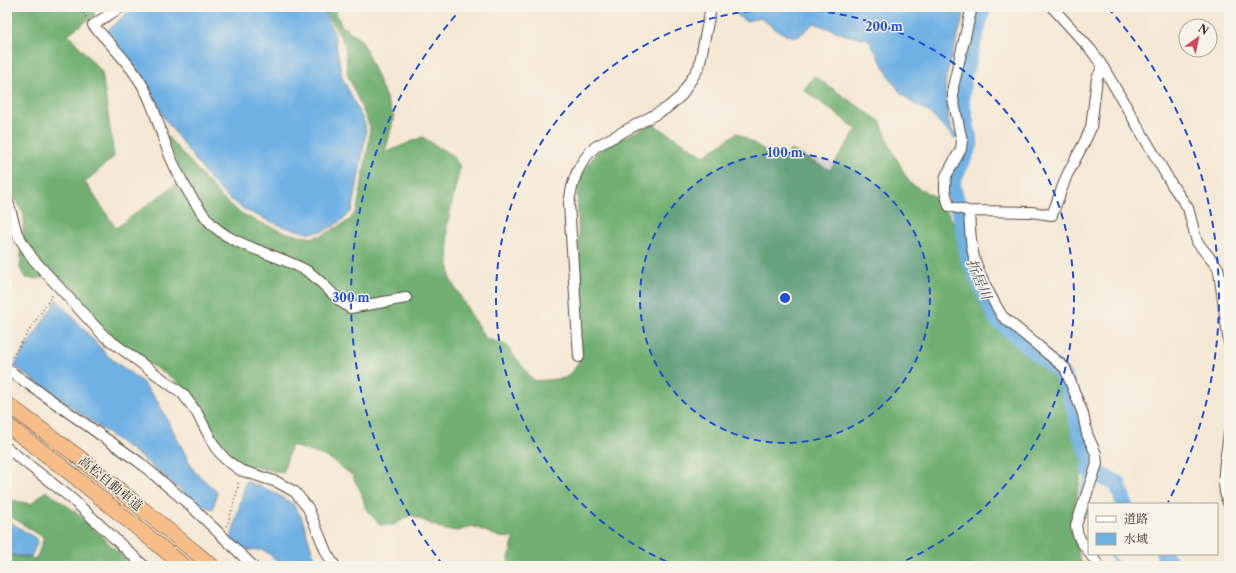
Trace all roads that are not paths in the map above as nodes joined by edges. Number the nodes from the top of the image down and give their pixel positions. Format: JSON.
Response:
{"nodes":[{"id":1,"x":121,"y":7,"type":"edge"},
{"id":2,"x":711,"y":7,"type":"edge"},
{"id":3,"x":972,"y":7,"type":"edge"},
{"id":4,"x":1052,"y":7,"type":"edge"},
{"id":5,"x":1103,"y":67,"type":"junction"},
{"id":6,"x":7,"y":198,"type":"edge"},
{"id":7,"x":966,"y":210,"type":"junction"},
{"id":8,"x":406,"y":298,"type":"dead end"},
{"id":9,"x":1229,"y":344,"type":"edge"},
{"id":10,"x":579,"y":358,"type":"dead end"},
{"id":11,"x":7,"y":369,"type":"edge"},
{"id":12,"x":7,"y":404,"type":"edge"},
{"id":13,"x":7,"y":425,"type":"edge"},
{"id":14,"x":1229,"y":434,"type":"edge"},
{"id":15,"x":7,"y":448,"type":"edge"},
{"id":16,"x":1229,"y":505,"type":"edge"},
{"id":17,"x":1088,"y":551,"type":"edge"},
{"id":18,"x":1091,"y":555,"type":"edge"},
{"id":19,"x":144,"y":566,"type":"edge"},
{"id":20,"x":184,"y":566,"type":"edge"},
{"id":21,"x":212,"y":566,"type":"edge"},
{"id":22,"x":253,"y":566,"type":"edge"},
{"id":23,"x":335,"y":566,"type":"edge"},
{"id":24,"x":1099,"y":566,"type":"edge"}],
"edges":[{"from":1,"to":8,"type":"street"},
{"from":2,"to":10,"type":"street"},
{"from":3,"to":7,"type":"street"},
{"from":4,"to":5,"type":"street"},
{"from":5,"to":7,"type":"street"},
{"from":5,"to":9,"type":"street"},
{"from":6,"to":23,"type":"street"},
{"from":7,"to":17,"type":"street"},
{"from":11,"to":22,"type":"street"},
{"from":12,"to":21,"type":"highway","name":"高松自動車道"},
{"from":13,"to":20,"type":"highway","name":"高松自動車道"},
{"from":14,"to":16,"type":"street"},
{"from":15,"to":19,"type":"street"},
{"from":18,"to":24,"type":"street"}]}
